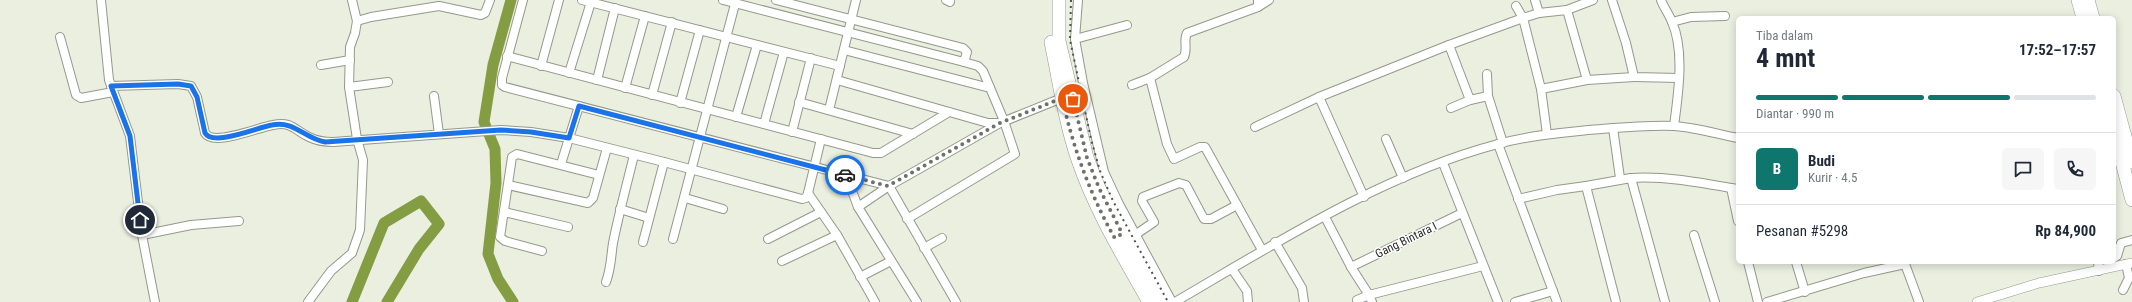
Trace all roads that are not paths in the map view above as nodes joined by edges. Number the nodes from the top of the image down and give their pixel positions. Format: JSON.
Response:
{"nodes":[{"id":1,"x":101,"y":0,"type":"edge"},
{"id":2,"x":352,"y":0,"type":"edge"},
{"id":3,"x":490,"y":0,"type":"edge"},
{"id":4,"x":523,"y":0,"type":"edge"},
{"id":5,"x":559,"y":0,"type":"edge"},
{"id":6,"x":723,"y":0,"type":"edge"},
{"id":7,"x":776,"y":0,"type":"edge"},
{"id":8,"x":856,"y":0,"type":"edge"},
{"id":9,"x":1050,"y":0,"type":"edge"},
{"id":10,"x":1059,"y":0,"type":"edge"},
{"id":11,"x":1078,"y":0,"type":"edge"},
{"id":12,"x":1269,"y":0,"type":"edge"},
{"id":13,"x":1535,"y":0,"type":"edge"},
{"id":14,"x":1593,"y":0,"type":"edge"},
{"id":15,"x":1612,"y":0,"type":"edge"},
{"id":16,"x":1661,"y":0,"type":"edge"},
{"id":17,"x":2078,"y":0,"type":"edge"},
{"id":18,"x":2088,"y":0,"type":"edge"},
{"id":19,"x":586,"y":1,"type":"edge"},
{"id":20,"x":445,"y":3,"type":"edge"},
{"id":21,"x":741,"y":3,"type":"edge"},
{"id":22,"x":1258,"y":3,"type":"edge"},
{"id":23,"x":1516,"y":6,"type":"dead end"},
{"id":24,"x":615,"y":8,"type":"junction"},
{"id":25,"x":1567,"y":10,"type":"junction"},
{"id":26,"x":1539,"y":13,"type":"junction"},
{"id":27,"x":645,"y":16,"type":"junction"},
{"id":28,"x":1725,"y":16,"type":"dead end"},
{"id":29,"x":2082,"y":16,"type":"edge"},
{"id":30,"x":2092,"y":16,"type":"edge"},
{"id":31,"x":1523,"y":18,"type":"junction"},
{"id":32,"x":357,"y":21,"type":"junction"},
{"id":33,"x":672,"y":22,"type":"junction"},
{"id":34,"x":1672,"y":22,"type":"junction"},
{"id":35,"x":850,"y":25,"type":"junction"},
{"id":36,"x":1127,"y":25,"type":"dead end"},
{"id":37,"x":700,"y":30,"type":"junction"},
{"id":38,"x":60,"y":37,"type":"dead end"},
{"id":39,"x":727,"y":37,"type":"junction"},
{"id":40,"x":1075,"y":39,"type":"junction"},
{"id":41,"x":757,"y":45,"type":"junction"},
{"id":42,"x":1449,"y":46,"type":"junction"},
{"id":43,"x":844,"y":50,"type":"junction"},
{"id":44,"x":784,"y":52,"type":"junction"},
{"id":45,"x":507,"y":56,"type":"junction"},
{"id":46,"x":966,"y":57,"type":"junction"},
{"id":47,"x":811,"y":58,"type":"junction"},
{"id":48,"x":350,"y":60,"type":"junction"},
{"id":49,"x":321,"y":65,"type":"dead end"},
{"id":50,"x":541,"y":66,"type":"junction"},
{"id":51,"x":840,"y":66,"type":"junction"},
{"id":52,"x":570,"y":73,"type":"junction"},
{"id":53,"x":1487,"y":74,"type":"dead end"},
{"id":54,"x":1634,"y":77,"type":"junction"},
{"id":55,"x":1150,"y":78,"type":"junction"},
{"id":56,"x":1679,"y":78,"type":"junction"},
{"id":57,"x":597,"y":80,"type":"junction"},
{"id":58,"x":837,"y":80,"type":"junction"},
{"id":59,"x":1586,"y":80,"type":"junction"},
{"id":60,"x":388,"y":82,"type":"dead end"},
{"id":61,"x":1132,"y":85,"type":"dead end"},
{"id":62,"x":349,"y":87,"type":"junction"},
{"id":63,"x":625,"y":88,"type":"junction"},
{"id":64,"x":990,"y":88,"type":"junction"},
{"id":65,"x":112,"y":89,"type":"junction"},
{"id":66,"x":1541,"y":89,"type":"junction"},
{"id":67,"x":652,"y":95,"type":"junction"},
{"id":68,"x":434,"y":96,"type":"dead end"},
{"id":69,"x":1488,"y":96,"type":"junction"},
{"id":70,"x":1319,"y":97,"type":"junction"},
{"id":71,"x":1062,"y":98,"type":"junction"},
{"id":72,"x":1470,"y":100,"type":"junction"},
{"id":73,"x":799,"y":102,"type":"junction"},
{"id":74,"x":680,"y":103,"type":"junction"},
{"id":75,"x":2116,"y":103,"type":"edge"},
{"id":76,"x":579,"y":106,"type":"junction"},
{"id":77,"x":1451,"y":108,"type":"dead end"},
{"id":78,"x":708,"y":110,"type":"junction"},
{"id":79,"x":829,"y":110,"type":"junction"},
{"id":80,"x":949,"y":112,"type":"junction"},
{"id":81,"x":736,"y":117,"type":"junction"},
{"id":82,"x":1002,"y":122,"type":"junction"},
{"id":83,"x":764,"y":124,"type":"junction"},
{"id":84,"x":1255,"y":126,"type":"dead end"},
{"id":85,"x":1674,"y":126,"type":"junction"},
{"id":86,"x":1613,"y":128,"type":"junction"},
{"id":87,"x":792,"y":132,"type":"junction"},
{"id":88,"x":439,"y":134,"type":"junction"},
{"id":89,"x":912,"y":134,"type":"junction"},
{"id":90,"x":1547,"y":134,"type":"junction"},
{"id":91,"x":569,"y":138,"type":"junction"},
{"id":92,"x":701,"y":138,"type":"junction"},
{"id":93,"x":1736,"y":138,"type":"edge"},
{"id":94,"x":821,"y":139,"type":"junction"},
{"id":95,"x":357,"y":140,"type":"junction"},
{"id":96,"x":1386,"y":140,"type":"dead end"},
{"id":97,"x":2116,"y":140,"type":"edge"},
{"id":98,"x":1500,"y":143,"type":"junction"},
{"id":99,"x":607,"y":148,"type":"junction"},
{"id":100,"x":634,"y":155,"type":"junction"},
{"id":101,"x":664,"y":162,"type":"junction"},
{"id":102,"x":2132,"y":162,"type":"edge"},
{"id":103,"x":1443,"y":163,"type":"junction"},
{"id":104,"x":560,"y":164,"type":"junction"},
{"id":105,"x":814,"y":167,"type":"junction"},
{"id":106,"x":693,"y":170,"type":"junction"},
{"id":107,"x":599,"y":175,"type":"junction"},
{"id":108,"x":846,"y":175,"type":"junction"},
{"id":109,"x":1403,"y":178,"type":"junction"},
{"id":110,"x":1620,"y":178,"type":"junction"},
{"id":111,"x":1631,"y":178,"type":"junction"},
{"id":112,"x":508,"y":185,"type":"junction"},
{"id":113,"x":888,"y":186,"type":"junction"},
{"id":114,"x":1586,"y":186,"type":"junction"},
{"id":115,"x":1734,"y":189,"type":"edge"},
{"id":116,"x":808,"y":193,"type":"junction"},
{"id":117,"x":1364,"y":197,"type":"junction"},
{"id":118,"x":685,"y":198,"type":"junction"},
{"id":119,"x":1518,"y":199,"type":"junction"},
{"id":120,"x":2132,"y":200,"type":"edge"},
{"id":121,"x":1237,"y":205,"type":"junction"},
{"id":122,"x":1736,"y":205,"type":"edge"},
{"id":123,"x":858,"y":206,"type":"junction"},
{"id":124,"x":620,"y":209,"type":"junction"},
{"id":125,"x":723,"y":209,"type":"dead end"},
{"id":126,"x":504,"y":212,"type":"junction"},
{"id":127,"x":822,"y":212,"type":"junction"},
{"id":128,"x":1462,"y":213,"type":"junction"},
{"id":129,"x":1325,"y":217,"type":"junction"},
{"id":130,"x":649,"y":218,"type":"junction"},
{"id":131,"x":907,"y":220,"type":"junction"},
{"id":132,"x":239,"y":221,"type":"dead end"},
{"id":133,"x":568,"y":227,"type":"dead end"},
{"id":134,"x":142,"y":234,"type":"junction"},
{"id":135,"x":837,"y":235,"type":"junction"},
{"id":136,"x":1124,"y":235,"type":"junction"},
{"id":137,"x":1694,"y":235,"type":"dead end"},
{"id":138,"x":942,"y":238,"type":"dead end"},
{"id":139,"x":673,"y":239,"type":"dead end"},
{"id":140,"x":768,"y":239,"type":"dead end"},
{"id":141,"x":2132,"y":240,"type":"edge"},
{"id":142,"x":643,"y":242,"type":"dead end"},
{"id":143,"x":1275,"y":242,"type":"junction"},
{"id":144,"x":924,"y":248,"type":"junction"},
{"id":145,"x":1126,"y":250,"type":"junction"},
{"id":146,"x":1262,"y":250,"type":"junction"},
{"id":147,"x":542,"y":251,"type":"dead end"},
{"id":148,"x":2116,"y":257,"type":"edge"},
{"id":149,"x":782,"y":261,"type":"dead end"},
{"id":150,"x":891,"y":261,"type":"junction"},
{"id":151,"x":2129,"y":263,"type":"edge"},
{"id":152,"x":1748,"y":264,"type":"edge"},
{"id":153,"x":1797,"y":264,"type":"edge"},
{"id":154,"x":1483,"y":266,"type":"junction"},
{"id":155,"x":2099,"y":266,"type":"edge"},
{"id":156,"x":1351,"y":267,"type":"junction"},
{"id":157,"x":1232,"y":269,"type":"junction"},
{"id":158,"x":860,"y":277,"type":"junction"},
{"id":159,"x":606,"y":282,"type":"dead end"},
{"id":160,"x":2123,"y":290,"type":"dead end"},
{"id":161,"x":1553,"y":291,"type":"junction"},
{"id":162,"x":1805,"y":292,"type":"junction"},
{"id":163,"x":1371,"y":298,"type":"edge"},
{"id":164,"x":1357,"y":300,"type":"dead end"},
{"id":165,"x":155,"y":302,"type":"edge"},
{"id":166,"x":308,"y":302,"type":"edge"},
{"id":167,"x":875,"y":302,"type":"edge"},
{"id":168,"x":916,"y":302,"type":"edge"},
{"id":169,"x":956,"y":302,"type":"edge"},
{"id":170,"x":1149,"y":302,"type":"edge"},
{"id":171,"x":1161,"y":302,"type":"edge"},
{"id":172,"x":1172,"y":302,"type":"edge"},
{"id":173,"x":1176,"y":302,"type":"edge"},
{"id":174,"x":1248,"y":302,"type":"edge"},
{"id":175,"x":1304,"y":302,"type":"edge"},
{"id":176,"x":1498,"y":302,"type":"edge"},
{"id":177,"x":1515,"y":302,"type":"edge"},
{"id":178,"x":1557,"y":302,"type":"edge"},
{"id":179,"x":1616,"y":302,"type":"edge"},
{"id":180,"x":1665,"y":302,"type":"edge"},
{"id":181,"x":1715,"y":302,"type":"edge"},
{"id":182,"x":1758,"y":302,"type":"edge"},
{"id":183,"x":1767,"y":302,"type":"edge"},
{"id":184,"x":1919,"y":302,"type":"edge"},
{"id":185,"x":1977,"y":302,"type":"edge"}],
"edges":[{"from":1,"to":65,"type":"street"},
{"from":2,"to":32,"type":"street"},
{"from":3,"to":20,"type":"street"},
{"from":4,"to":45,"type":"street"},
{"from":5,"to":50,"type":"street"},
{"from":6,"to":21,"type":"street"},
{"from":7,"to":35,"type":"street"},
{"from":8,"to":35,"type":"street"},
{"from":9,"to":71,"type":"highway"},
{"from":10,"to":136,"type":"highway"},
{"from":11,"to":40,"type":"street"},
{"from":12,"to":22,"type":"street"},
{"from":13,"to":26,"type":"street"},
{"from":14,"to":25,"type":"street"},
{"from":15,"to":54,"type":"street"},
{"from":16,"to":34,"type":"street"},
{"from":17,"to":29,"type":"highway"},
{"from":18,"to":30,"type":"highway"},
{"from":19,"to":24,"type":"street"},
{"from":19,"to":52,"type":"street"},
{"from":20,"to":32,"type":"street"},
{"from":21,"to":35,"type":"street"},
{"from":21,"to":39,"type":"street"},
{"from":22,"to":55,"type":"street"},
{"from":23,"to":31,"type":"street"},
{"from":24,"to":27,"type":"street"},
{"from":24,"to":57,"type":"street"},
{"from":25,"to":26,"type":"street"},
{"from":25,"to":59,"type":"street"},
{"from":26,"to":31,"type":"street"},
{"from":27,"to":33,"type":"street"},
{"from":27,"to":63,"type":"street"},
{"from":28,"to":34,"type":"street"},
{"from":31,"to":42,"type":"street"},
{"from":31,"to":66,"type":"street"},
{"from":32,"to":48,"type":"street"},
{"from":33,"to":37,"type":"street"},
{"from":33,"to":67,"type":"street"},
{"from":34,"to":56,"type":"street"},
{"from":35,"to":43,"type":"street"},
{"from":35,"to":46,"type":"street"},
{"from":35,"to":46,"type":"street"},
{"from":36,"to":40,"type":"street"},
{"from":37,"to":39,"type":"street"},
{"from":37,"to":74,"type":"street"},
{"from":38,"to":65,"type":"street"},
{"from":39,"to":41,"type":"street"},
{"from":39,"to":78,"type":"street"},
{"from":40,"to":136,"type":"street"},
{"from":41,"to":44,"type":"street"},
{"from":41,"to":81,"type":"street"},
{"from":42,"to":70,"type":"street"},
{"from":42,"to":72,"type":"street"},
{"from":43,"to":51,"type":"street"},
{"from":43,"to":64,"type":"street"},
{"from":44,"to":47,"type":"street"},
{"from":44,"to":83,"type":"street"},
{"from":45,"to":50,"type":"street"},
{"from":45,"to":76,"type":"street"},
{"from":46,"to":64,"type":"street"},
{"from":47,"to":51,"type":"street"},
{"from":47,"to":73,"type":"street"},
{"from":48,"to":49,"type":"street"},
{"from":48,"to":62,"type":"street"},
{"from":50,"to":52,"type":"street"},
{"from":51,"to":58,"type":"street"},
{"from":52,"to":57,"type":"street"},
{"from":53,"to":69,"type":"street"},
{"from":54,"to":56,"type":"street"},
{"from":54,"to":59,"type":"street"},
{"from":55,"to":61,"type":"street"},
{"from":55,"to":121,"type":"street"},
{"from":56,"to":85,"type":"street"},
{"from":57,"to":63,"type":"street"},
{"from":58,"to":79,"type":"street"},
{"from":58,"to":80,"type":"street"},
{"from":59,"to":66,"type":"street"},
{"from":60,"to":62,"type":"street"},
{"from":62,"to":95,"type":"street"},
{"from":63,"to":67,"type":"street"},
{"from":64,"to":82,"type":"street"},
{"from":65,"to":95,"type":"street"},
{"from":65,"to":134,"type":"street"},
{"from":66,"to":90,"type":"street"},
{"from":67,"to":74,"type":"street"},
{"from":68,"to":88,"type":"street"},
{"from":69,"to":72,"type":"street"},
{"from":69,"to":98,"type":"street"},
{"from":70,"to":84,"type":"street"},
{"from":70,"to":117,"type":"street"},
{"from":71,"to":82,"type":"street"},
{"from":71,"to":136,"type":"highway"},
{"from":72,"to":77,"type":"street"},
{"from":73,"to":79,"type":"street"},
{"from":73,"to":87,"type":"street"},
{"from":74,"to":78,"type":"street"},
{"from":75,"to":102,"type":"highway"},
{"from":76,"to":91,"type":"street"},
{"from":76,"to":92,"type":"street"},
{"from":78,"to":81,"type":"street"},
{"from":78,"to":92,"type":"street"},
{"from":79,"to":89,"type":"street"},
{"from":80,"to":82,"type":"street"},
{"from":80,"to":89,"type":"street"},
{"from":81,"to":83,"type":"street"},
{"from":82,"to":113,"type":"street"},
{"from":82,"to":131,"type":"street"},
{"from":83,"to":87,"type":"street"},
{"from":85,"to":86,"type":"street"},
{"from":85,"to":93,"type":"street"},
{"from":86,"to":90,"type":"street"},
{"from":86,"to":110,"type":"street"},
{"from":87,"to":94,"type":"street"},
{"from":88,"to":91,"type":"street"},
{"from":88,"to":95,"type":"street"},
{"from":89,"to":94,"type":"street"},
{"from":90,"to":98,"type":"street"},
{"from":91,"to":99,"type":"street"},
{"from":91,"to":104,"type":"street"},
{"from":92,"to":105,"type":"street"},
{"from":92,"to":106,"type":"street"},
{"from":94,"to":105,"type":"street"},
{"from":95,"to":166,"type":"street"},
{"from":96,"to":109,"type":"street"},
{"from":97,"to":120,"type":"highway"},
{"from":98,"to":103,"type":"street"},
{"from":98,"to":119,"type":"street"},
{"from":99,"to":100,"type":"street"},
{"from":99,"to":107,"type":"street"},
{"from":100,"to":101,"type":"street"},
{"from":100,"to":124,"type":"street"},
{"from":101,"to":106,"type":"street"},
{"from":101,"to":130,"type":"street"},
{"from":103,"to":109,"type":"street"},
{"from":103,"to":128,"type":"street"},
{"from":104,"to":107,"type":"street"},
{"from":104,"to":112,"type":"street"},
{"from":105,"to":108,"type":"street"},
{"from":105,"to":116,"type":"street"},
{"from":106,"to":116,"type":"street"},
{"from":106,"to":118,"type":"street"},
{"from":107,"to":112,"type":"street"},
{"from":108,"to":113,"type":"street"},
{"from":108,"to":123,"type":"street"},
{"from":109,"to":117,"type":"street"},
{"from":110,"to":111,"type":"street"},
{"from":110,"to":114,"type":"street"},
{"from":111,"to":115,"type":"street"},
{"from":111,"to":180,"type":"street"},
{"from":112,"to":126,"type":"street"},
{"from":113,"to":123,"type":"street"},
{"from":113,"to":131,"type":"street"},
{"from":114,"to":119,"type":"street"},
{"from":114,"to":179,"type":"street"},
{"from":115,"to":122,"type":"street"},
{"from":116,"to":127,"type":"street"},
{"from":117,"to":129,"type":"street"},
{"from":118,"to":125,"type":"street"},
{"from":118,"to":139,"type":"street"},
{"from":119,"to":161,"type":"street"},
{"from":121,"to":136,"type":"street"},
{"from":121,"to":146,"type":"street"},
{"from":123,"to":150,"type":"street"},
{"from":124,"to":130,"type":"street"},
{"from":124,"to":159,"type":"street"},
{"from":126,"to":133,"type":"street"},
{"from":126,"to":147,"type":"street"},
{"from":127,"to":135,"type":"street"},
{"from":127,"to":140,"type":"street"},
{"from":128,"to":154,"type":"street"},
{"from":128,"to":156,"type":"street","name":"Gang Bintara I"},
{"from":129,"to":143,"type":"street"},
{"from":129,"to":156,"type":"street"},
{"from":130,"to":142,"type":"street"},
{"from":131,"to":144,"type":"street"},
{"from":132,"to":134,"type":"street"},
{"from":134,"to":165,"type":"street"},
{"from":135,"to":149,"type":"street"},
{"from":135,"to":158,"type":"street"},
{"from":136,"to":145,"type":"highway"},
{"from":136,"to":172,"type":"street"},
{"from":137,"to":181,"type":"street"},
{"from":138,"to":144,"type":"street"},
{"from":141,"to":148,"type":"street"},
{"from":143,"to":146,"type":"street"},
{"from":143,"to":175,"type":"street"},
{"from":144,"to":169,"type":"street"},
{"from":145,"to":170,"type":"highway"},
{"from":145,"to":171,"type":"highway"},
{"from":146,"to":157,"type":"street"},
{"from":150,"to":158,"type":"street"},
{"from":150,"to":168,"type":"street"},
{"from":151,"to":155,"type":"street"},
{"from":151,"to":160,"type":"street"},
{"from":152,"to":182,"type":"street"},
{"from":153,"to":162,"type":"street"},
{"from":154,"to":163,"type":"street"},
{"from":154,"to":176,"type":"street"},
{"from":155,"to":185,"type":"street"},
{"from":156,"to":163,"type":"street"},
{"from":157,"to":173,"type":"street"},
{"from":157,"to":174,"type":"street"},
{"from":158,"to":167,"type":"street"},
{"from":161,"to":177,"type":"street"},
{"from":161,"to":178,"type":"street"},
{"from":162,"to":183,"type":"street"},
{"from":162,"to":184,"type":"street"},
{"from":163,"to":164,"type":"street"}]}
